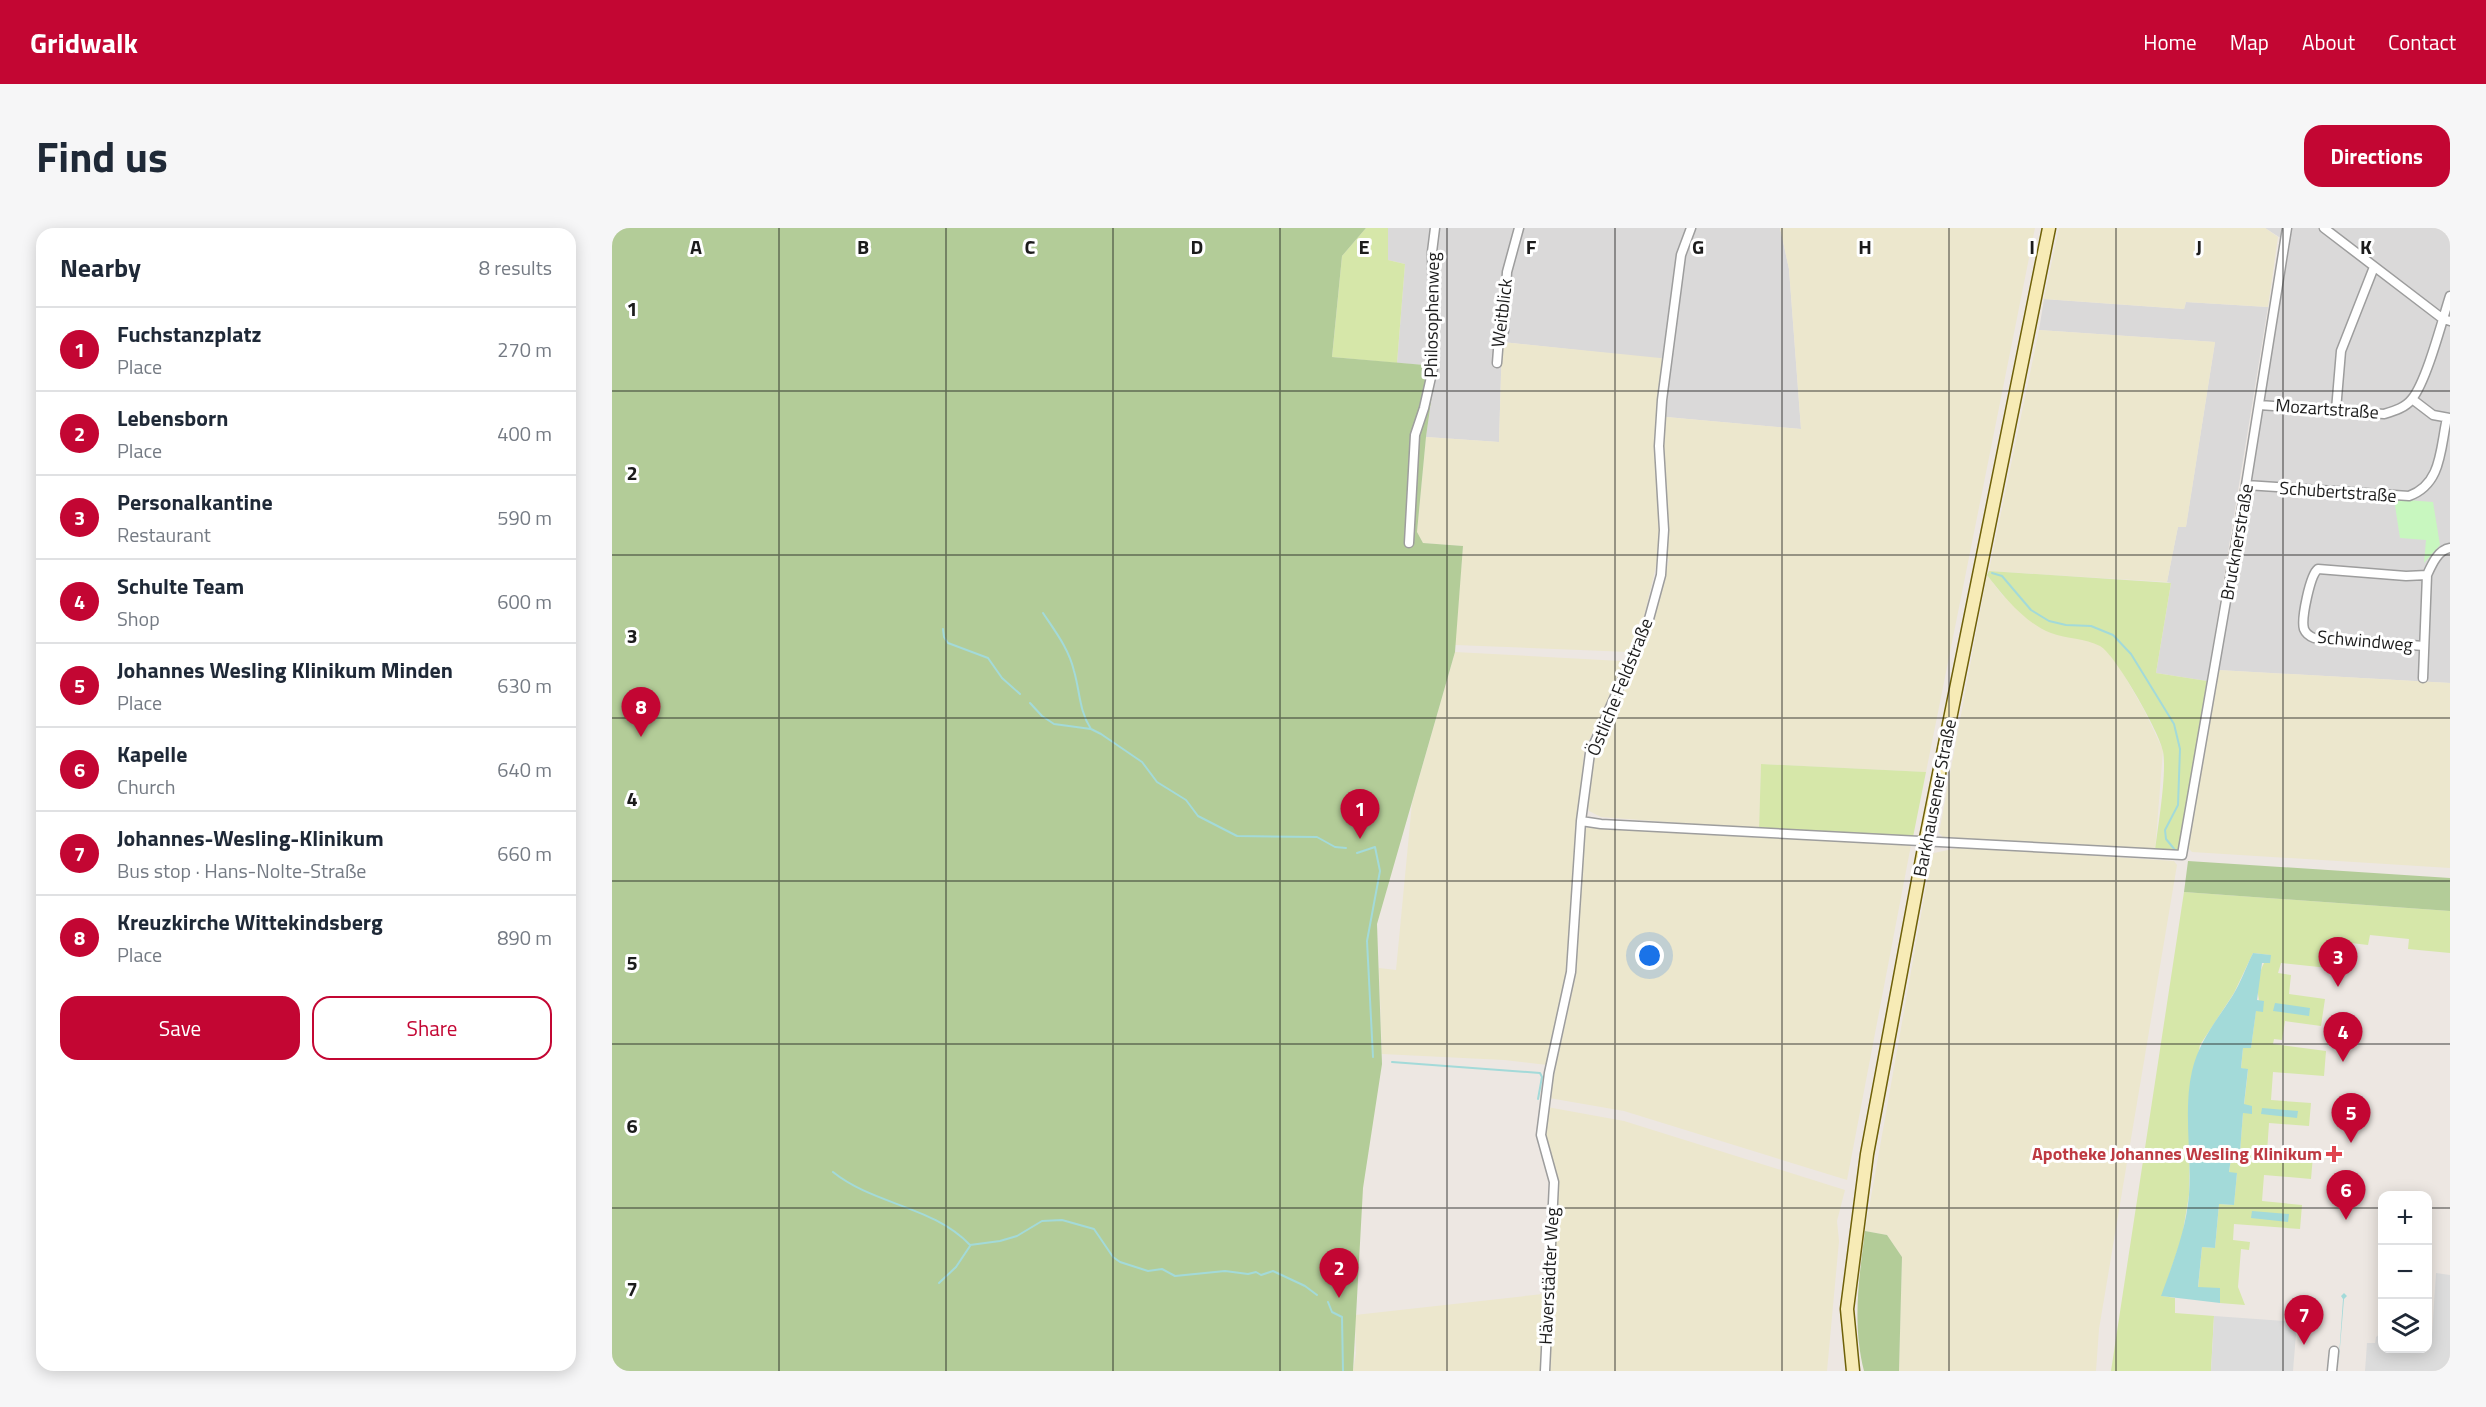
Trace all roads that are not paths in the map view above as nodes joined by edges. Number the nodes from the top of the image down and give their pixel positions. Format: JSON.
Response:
{"nodes":[{"id":1,"x":1435,"y":228,"type":"edge"},
{"id":2,"x":1519,"y":228,"type":"edge"},
{"id":3,"x":1691,"y":228,"type":"edge"},
{"id":4,"x":2049,"y":228,"type":"edge"},
{"id":5,"x":2287,"y":228,"type":"edge"},
{"id":6,"x":2324,"y":228,"type":"edge"},
{"id":7,"x":2373,"y":267,"type":"junction"},
{"id":8,"x":2450,"y":296,"type":"edge"},
{"id":9,"x":2446,"y":320,"type":"edge"},
{"id":10,"x":1497,"y":363,"type":"dead end"},
{"id":11,"x":2412,"y":399,"type":"junction"},
{"id":12,"x":2259,"y":405,"type":"junction"},
{"id":13,"x":2336,"y":410,"type":"junction"},
{"id":14,"x":2448,"y":418,"type":"edge"},
{"id":15,"x":2246,"y":485,"type":"junction"},
{"id":16,"x":1409,"y":543,"type":"dead end"},
{"id":17,"x":2450,"y":548,"type":"edge"},
{"id":18,"x":2427,"y":575,"type":"junction"},
{"id":19,"x":2424,"y":646,"type":"junction"},
{"id":20,"x":2423,"y":678,"type":"dead end"},
{"id":21,"x":1581,"y":820,"type":"junction"},
{"id":22,"x":1925,"y":843,"type":"junction"},
{"id":23,"x":1554,"y":1182,"type":"joint"},
{"id":24,"x":2334,"y":1351,"type":"dead end"},
{"id":25,"x":1545,"y":1371,"type":"edge"},
{"id":26,"x":1853,"y":1371,"type":"edge"},
{"id":27,"x":2332,"y":1371,"type":"edge"}],
"edges":[{"from":1,"to":16,"type":"street","name":"Philosophenweg"},
{"from":2,"to":10,"type":"street","name":"Weitblick"},
{"from":3,"to":21,"type":"street","name":"Östliche Feldstraße"},
{"from":4,"to":22,"type":"main road","name":"Barkhausener Straße"},
{"from":5,"to":12,"type":"street","name":"Brucknerstraße"},
{"from":6,"to":7,"type":"street"},
{"from":7,"to":9,"type":"street"},
{"from":7,"to":13,"type":"street"},
{"from":8,"to":9,"type":"street"},
{"from":9,"to":11,"type":"street"},
{"from":11,"to":13,"type":"street","name":"Mozartstraße"},
{"from":11,"to":14,"type":"street","name":"Schubertstraße"},
{"from":12,"to":13,"type":"street","name":"Mozartstraße"},
{"from":12,"to":15,"type":"street","name":"Brucknerstraße"},
{"from":14,"to":15,"type":"street","name":"Schubertstraße"},
{"from":15,"to":22,"type":"street","name":"Brucknerstraße"},
{"from":17,"to":18,"type":"street"},
{"from":18,"to":19,"type":"street"},
{"from":18,"to":19,"type":"street","name":"Schwindweg"},
{"from":19,"to":20,"type":"street"},
{"from":21,"to":22,"type":"street"},
{"from":21,"to":23,"type":"street","name":"Östliche Feldstraße"},
{"from":22,"to":26,"type":"main road","name":"Barkhausener Straße"},
{"from":23,"to":25,"type":"street","name":"Häverstädter Weg"},
{"from":24,"to":27,"type":"street"}]}
